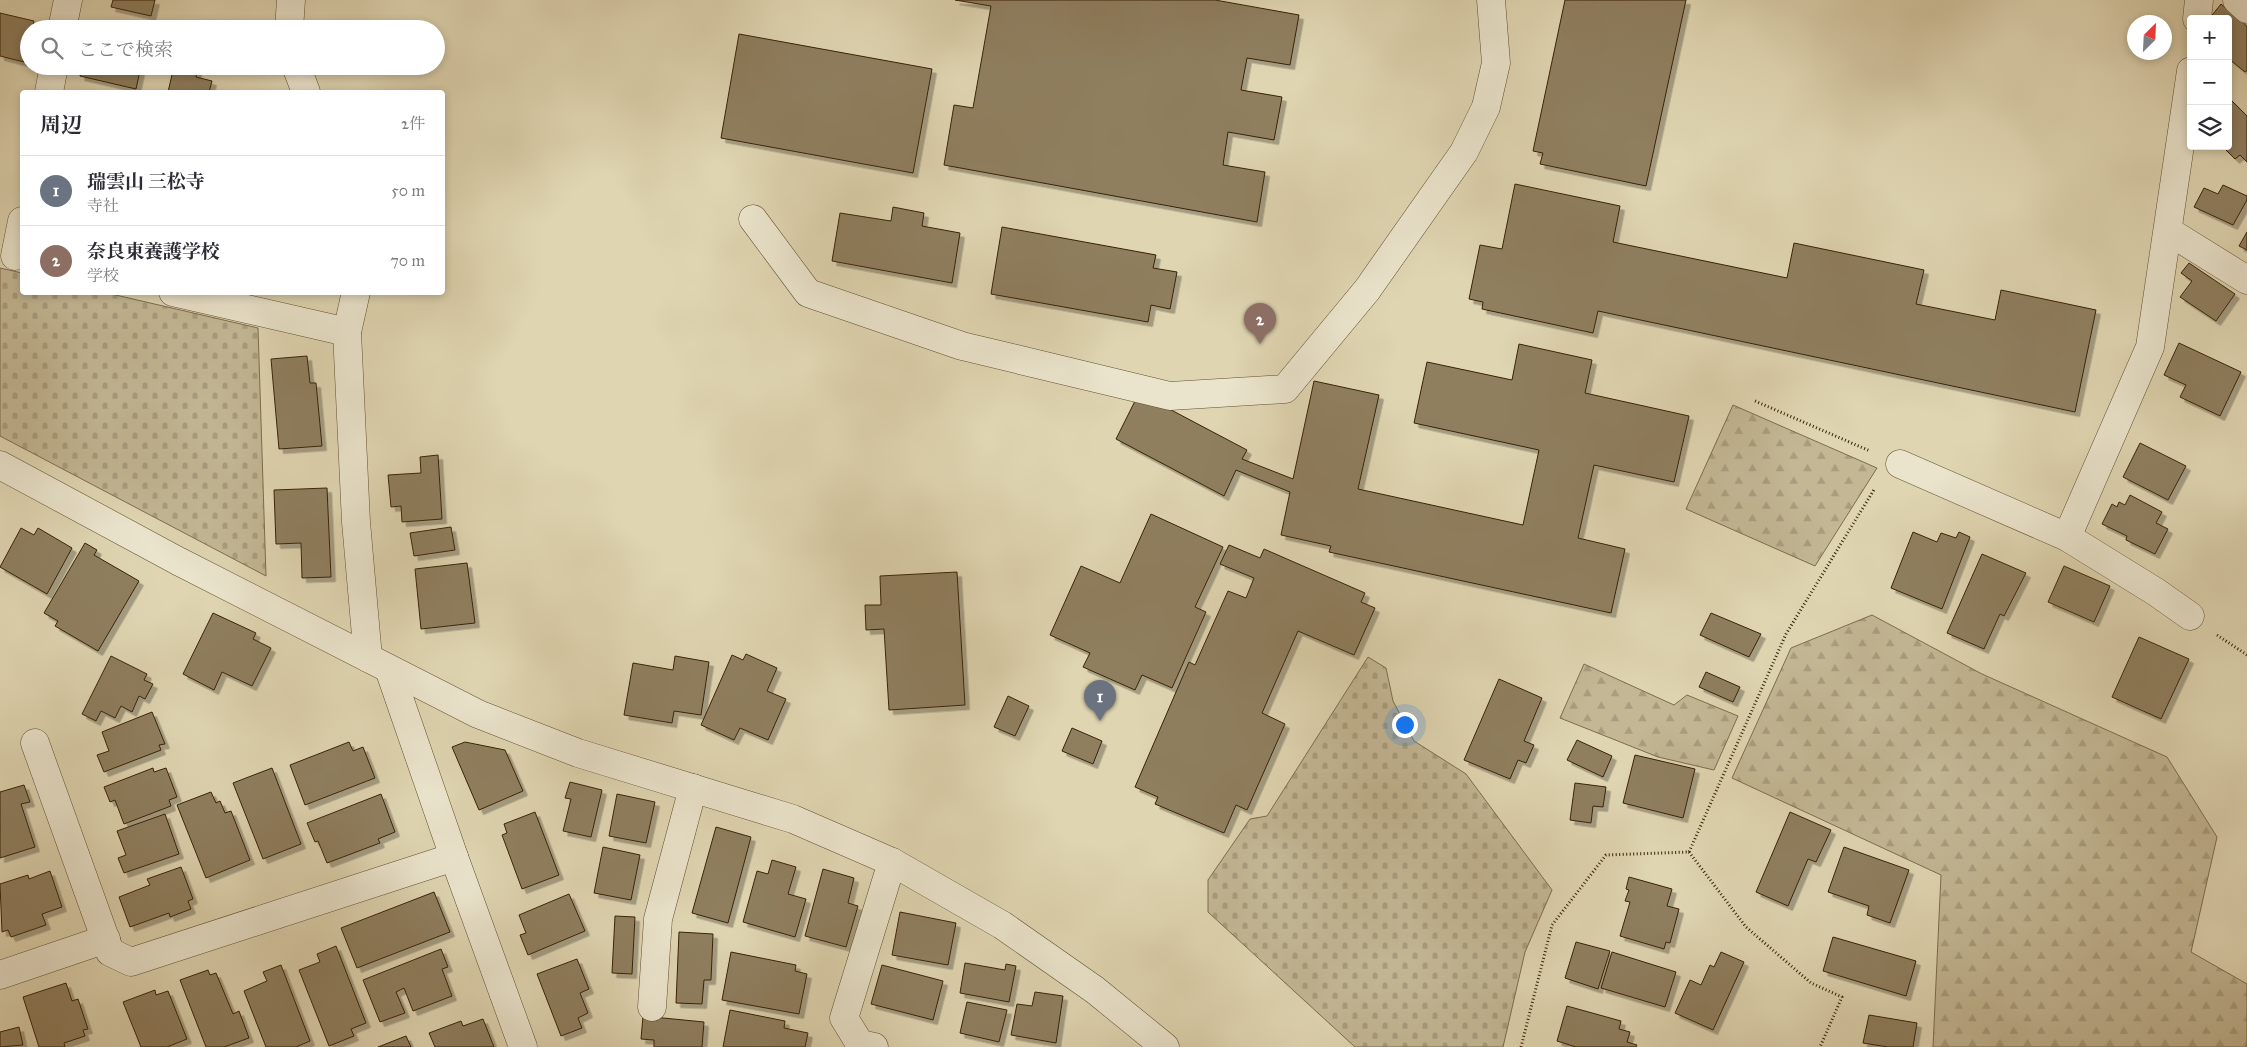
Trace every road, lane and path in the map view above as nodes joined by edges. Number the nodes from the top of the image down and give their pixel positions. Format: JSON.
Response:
{"nodes":[{"id":1,"x":68,"y":0,"type":"edge"},
{"id":2,"x":292,"y":0,"type":"edge"},
{"id":3,"x":1491,"y":0,"type":"edge"},
{"id":4,"x":2199,"y":0,"type":"edge"},
{"id":5,"x":2237,"y":0,"type":"edge"},
{"id":6,"x":2247,"y":9,"type":"edge"},
{"id":7,"x":2197,"y":15,"type":"edge"},
{"id":8,"x":64,"y":20,"type":"edge"},
{"id":9,"x":290,"y":20,"type":"edge"},
{"id":10,"x":52,"y":75,"type":"edge"},
{"id":11,"x":299,"y":75,"type":"edge"},
{"id":12,"x":49,"y":90,"type":"edge"},
{"id":13,"x":305,"y":90,"type":"edge"},
{"id":14,"x":2187,"y":99,"type":"edge"},
{"id":15,"x":753,"y":219,"type":"dead end"},
{"id":16,"x":20,"y":229,"type":"edge"},
{"id":17,"x":2168,"y":231,"type":"junction"},
{"id":18,"x":13,"y":256,"type":"edge"},
{"id":19,"x":2247,"y":280,"type":"edge"},
{"id":20,"x":186,"y":295,"type":"edge"},
{"id":21,"x":355,"y":295,"type":"edge"},
{"id":22,"x":347,"y":332,"type":"junction"},
{"id":23,"x":1755,"y":401,"type":"dead end"},
{"id":24,"x":1900,"y":464,"type":"junction"},
{"id":25,"x":0,"y":465,"type":"edge"},
{"id":26,"x":2067,"y":537,"type":"junction"},
{"id":27,"x":2190,"y":616,"type":"dead end"},
{"id":28,"x":379,"y":663,"type":"junction"},
{"id":29,"x":35,"y":743,"type":"dead end"},
{"id":30,"x":692,"y":788,"type":"junction"},
{"id":31,"x":1689,"y":852,"type":"junction"},
{"id":32,"x":454,"y":857,"type":"junction"},
{"id":33,"x":892,"y":862,"type":"junction"},
{"id":34,"x":106,"y":939,"type":"junction"},
{"id":35,"x":0,"y":975,"type":"edge"},
{"id":36,"x":652,"y":1007,"type":"dead end"},
{"id":37,"x":523,"y":1047,"type":"edge"},
{"id":38,"x":874,"y":1047,"type":"edge"},
{"id":39,"x":1165,"y":1047,"type":"edge"},
{"id":40,"x":1521,"y":1047,"type":"edge"},
{"id":41,"x":1820,"y":1047,"type":"edge"}],
"edges":[{"from":1,"to":8,"type":"street"},
{"from":2,"to":9,"type":"street"},
{"from":3,"to":15,"type":"street"},
{"from":4,"to":7,"type":"street"},
{"from":5,"to":6,"type":"street"},
{"from":10,"to":12,"type":"street"},
{"from":11,"to":13,"type":"street"},
{"from":14,"to":17,"type":"street"},
{"from":16,"to":18,"type":"street"},
{"from":17,"to":19,"type":"street"},
{"from":17,"to":26,"type":"street"},
{"from":20,"to":22,"type":"street"},
{"from":21,"to":22,"type":"street"},
{"from":22,"to":28,"type":"street"},
{"from":23,"to":24,"type":"path"},
{"from":24,"to":26,"type":"street"},
{"from":24,"to":31,"type":"path"},
{"from":25,"to":28,"type":"street"},
{"from":26,"to":27,"type":"street"},
{"from":28,"to":30,"type":"street"},
{"from":28,"to":32,"type":"street"},
{"from":29,"to":34,"type":"street"},
{"from":30,"to":33,"type":"street"},
{"from":30,"to":36,"type":"street"},
{"from":31,"to":40,"type":"path"},
{"from":31,"to":41,"type":"path"},
{"from":32,"to":34,"type":"street"},
{"from":32,"to":37,"type":"street"},
{"from":33,"to":38,"type":"street"},
{"from":33,"to":39,"type":"street"},
{"from":34,"to":35,"type":"street"}]}
